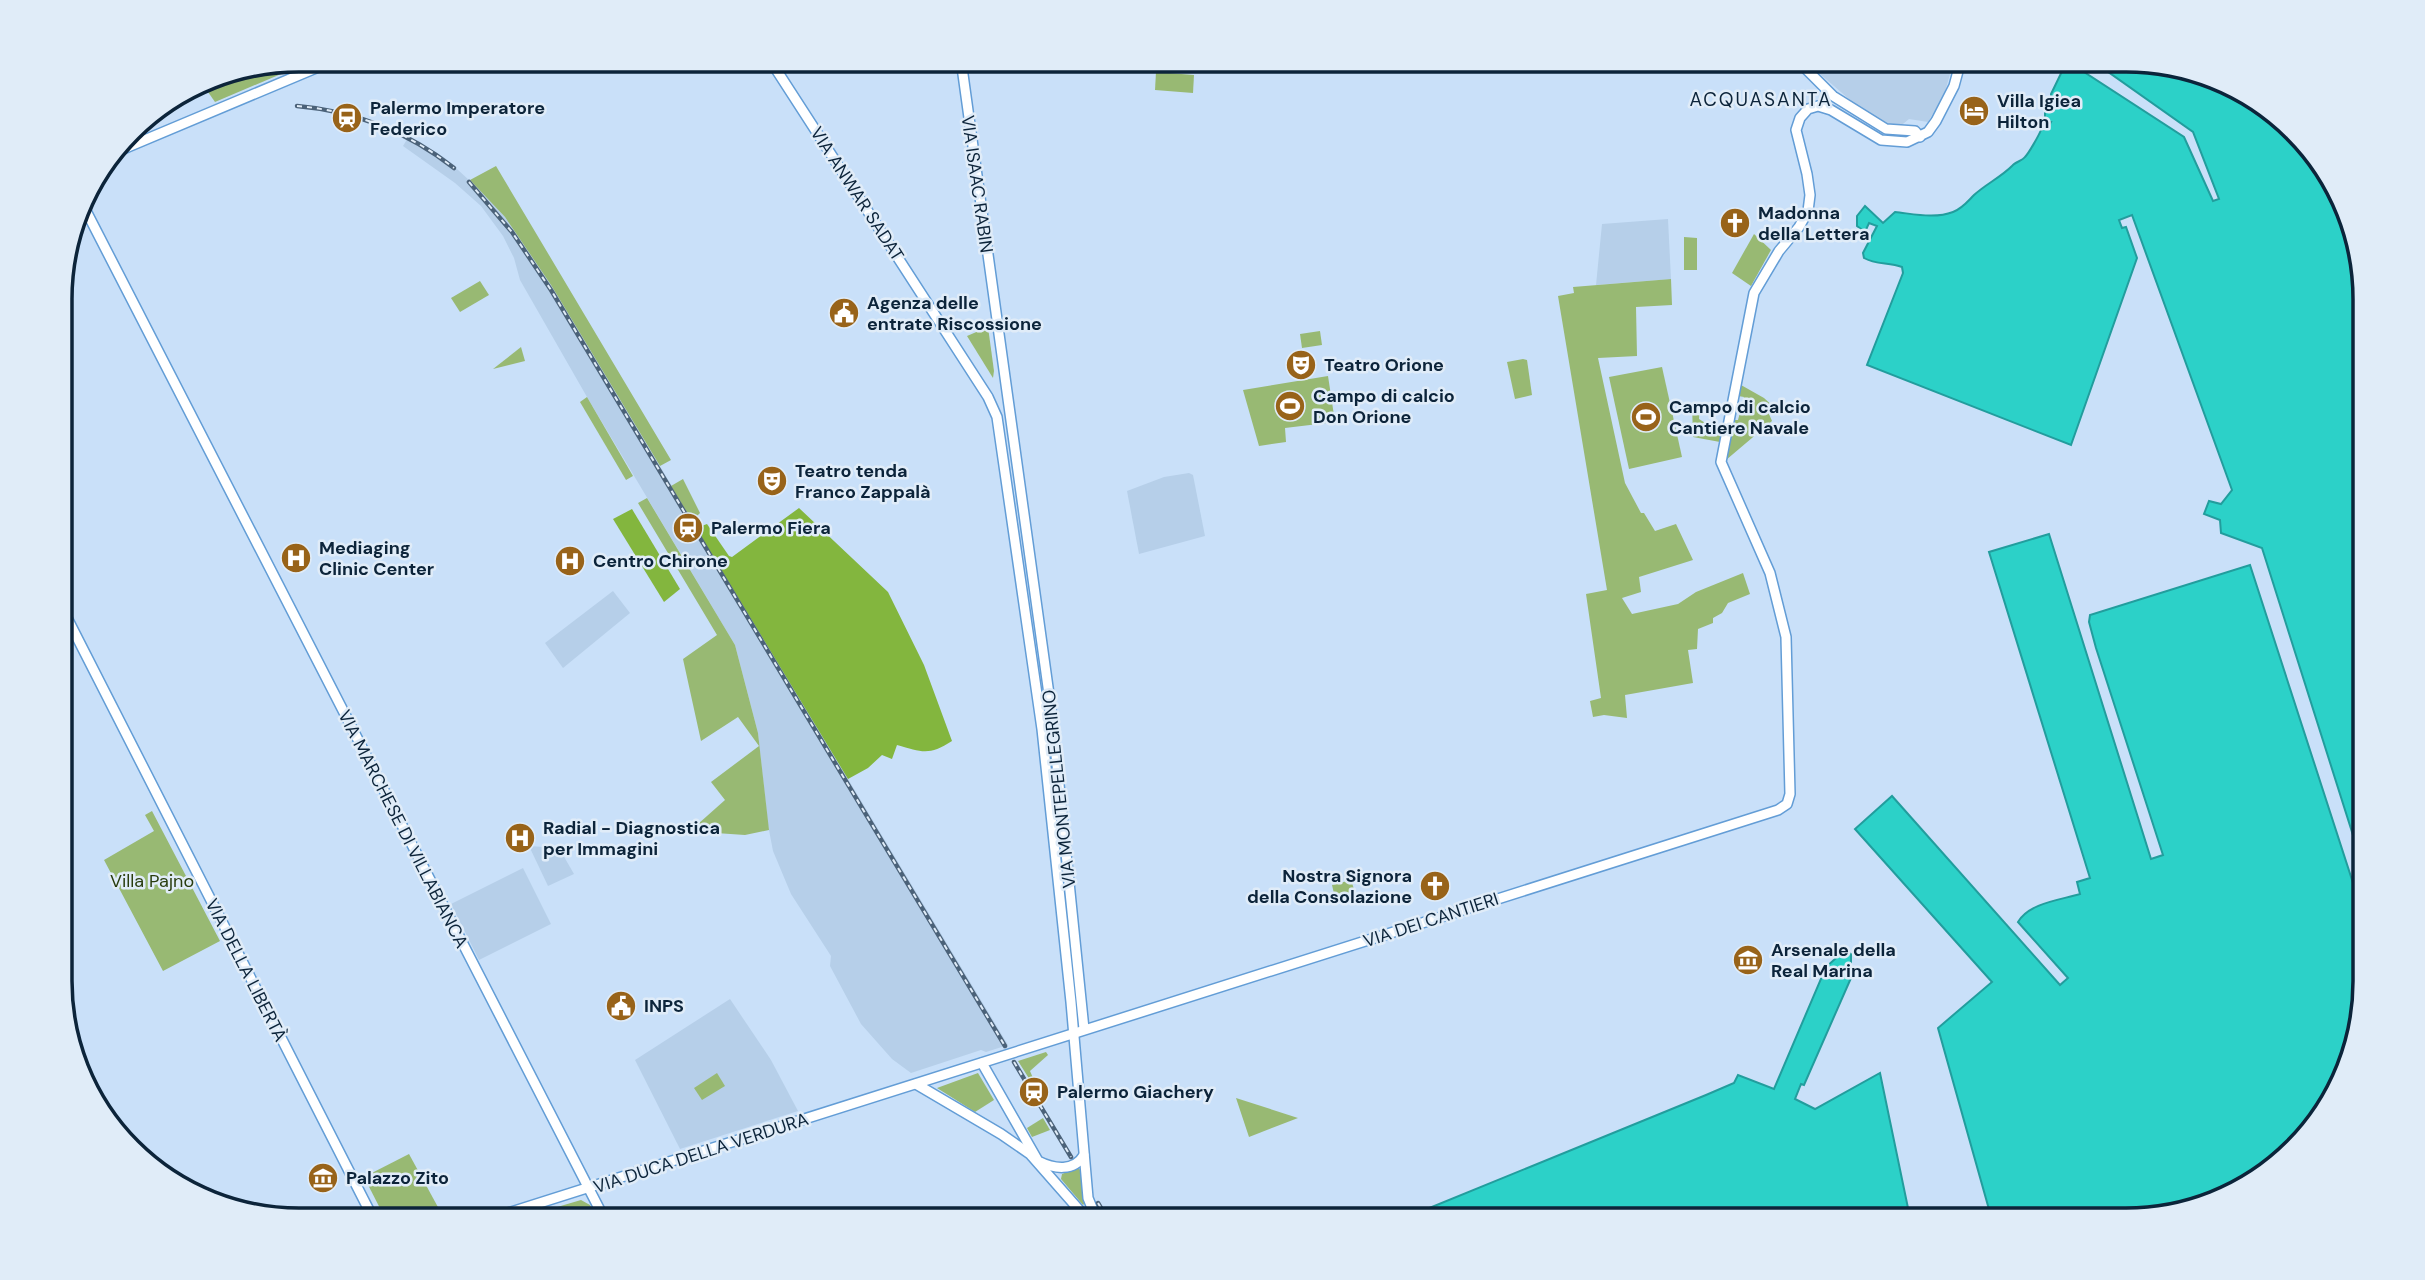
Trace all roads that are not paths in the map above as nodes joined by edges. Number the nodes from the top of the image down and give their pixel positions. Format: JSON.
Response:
{"nodes":[{"id":1,"x":306,"y":72,"type":"edge"},
{"id":2,"x":778,"y":72,"type":"edge"},
{"id":3,"x":963,"y":72,"type":"edge"},
{"id":4,"x":1809,"y":72,"type":"edge"},
{"id":5,"x":1958,"y":72,"type":"edge"},
{"id":6,"x":1920,"y":137,"type":"junction"},
{"id":7,"x":133,"y":144,"type":"edge"},
{"id":8,"x":88,"y":215,"type":"edge"},
{"id":9,"x":994,"y":308,"type":"joint"},
{"id":10,"x":996,"y":411,"type":"joint"},
{"id":11,"x":1033,"y":578,"type":"junction"},
{"id":12,"x":1021,"y":580,"type":"junction"},
{"id":13,"x":72,"y":628,"type":"edge"},
{"id":14,"x":1082,"y":1001,"type":"junction"},
{"id":15,"x":1071,"y":1002,"type":"junction"},
{"id":16,"x":1084,"y":1029,"type":"junction"},
{"id":17,"x":1074,"y":1032,"type":"junction"},
{"id":18,"x":982,"y":1063,"type":"junction"},
{"id":19,"x":916,"y":1084,"type":"junction"},
{"id":20,"x":1084,"y":1155,"type":"junction"},
{"id":21,"x":1038,"y":1161,"type":"junction"},
{"id":22,"x":589,"y":1188,"type":"junction"},
{"id":23,"x":368,"y":1208,"type":"edge"},
{"id":24,"x":525,"y":1208,"type":"edge"},
{"id":25,"x":599,"y":1208,"type":"edge"},
{"id":26,"x":1078,"y":1208,"type":"edge"},
{"id":27,"x":1092,"y":1208,"type":"edge"}],
"edges":[{"from":1,"to":7,"type":"street"},
{"from":2,"to":10,"type":"street","name":"VIA ANWAR SADAT"},
{"from":3,"to":9,"type":"street","name":"VIA ISAAC RABIN"},
{"from":4,"to":6,"type":"street"},
{"from":5,"to":6,"type":"street"},
{"from":6,"to":16,"type":"street","name":"VIA DEI CANTIERI"},
{"from":8,"to":22,"type":"street","name":"VIA MARCHESE DI VILLABIANCA"},
{"from":9,"to":11,"type":"street","name":"VIA MONTEPELLEGRINO"},
{"from":10,"to":12,"type":"street","name":"VIA MONTEPELLEGRINO"},
{"from":11,"to":12,"type":"street"},
{"from":11,"to":14,"type":"street","name":"VIA MONTEPELLEGRINO"},
{"from":12,"to":15,"type":"street","name":"VIA MONTEPELLEGRINO"},
{"from":13,"to":23,"type":"street","name":"VIA DELLA LIBERTÀ"},
{"from":14,"to":15,"type":"street"},
{"from":14,"to":16,"type":"street","name":"VIA MONTEPELLEGRINO"},
{"from":15,"to":17,"type":"street","name":"VIA MONTEPELLEGRINO"},
{"from":16,"to":17,"type":"street","name":"VIA DEI CANTIERI"},
{"from":17,"to":18,"type":"street","name":"VIA DEI CANTIERI"},
{"from":17,"to":20,"type":"street","name":"VIA MONTEPELLEGRINO"},
{"from":18,"to":19,"type":"street","name":"VIA DUCA DELLA VERDURA"},
{"from":18,"to":21,"type":"street"},
{"from":19,"to":21,"type":"street"},
{"from":19,"to":22,"type":"street","name":"VIA DUCA DELLA VERDURA"},
{"from":20,"to":21,"type":"street"},
{"from":20,"to":27,"type":"street","name":"VIA MONTEPELLEGRINO"},
{"from":21,"to":26,"type":"street"},
{"from":22,"to":24,"type":"street","name":"VIA DUCA DELLA VERDURA"},
{"from":22,"to":25,"type":"street","name":"VIA MARCHESE DI VILLABIANCA"}]}
